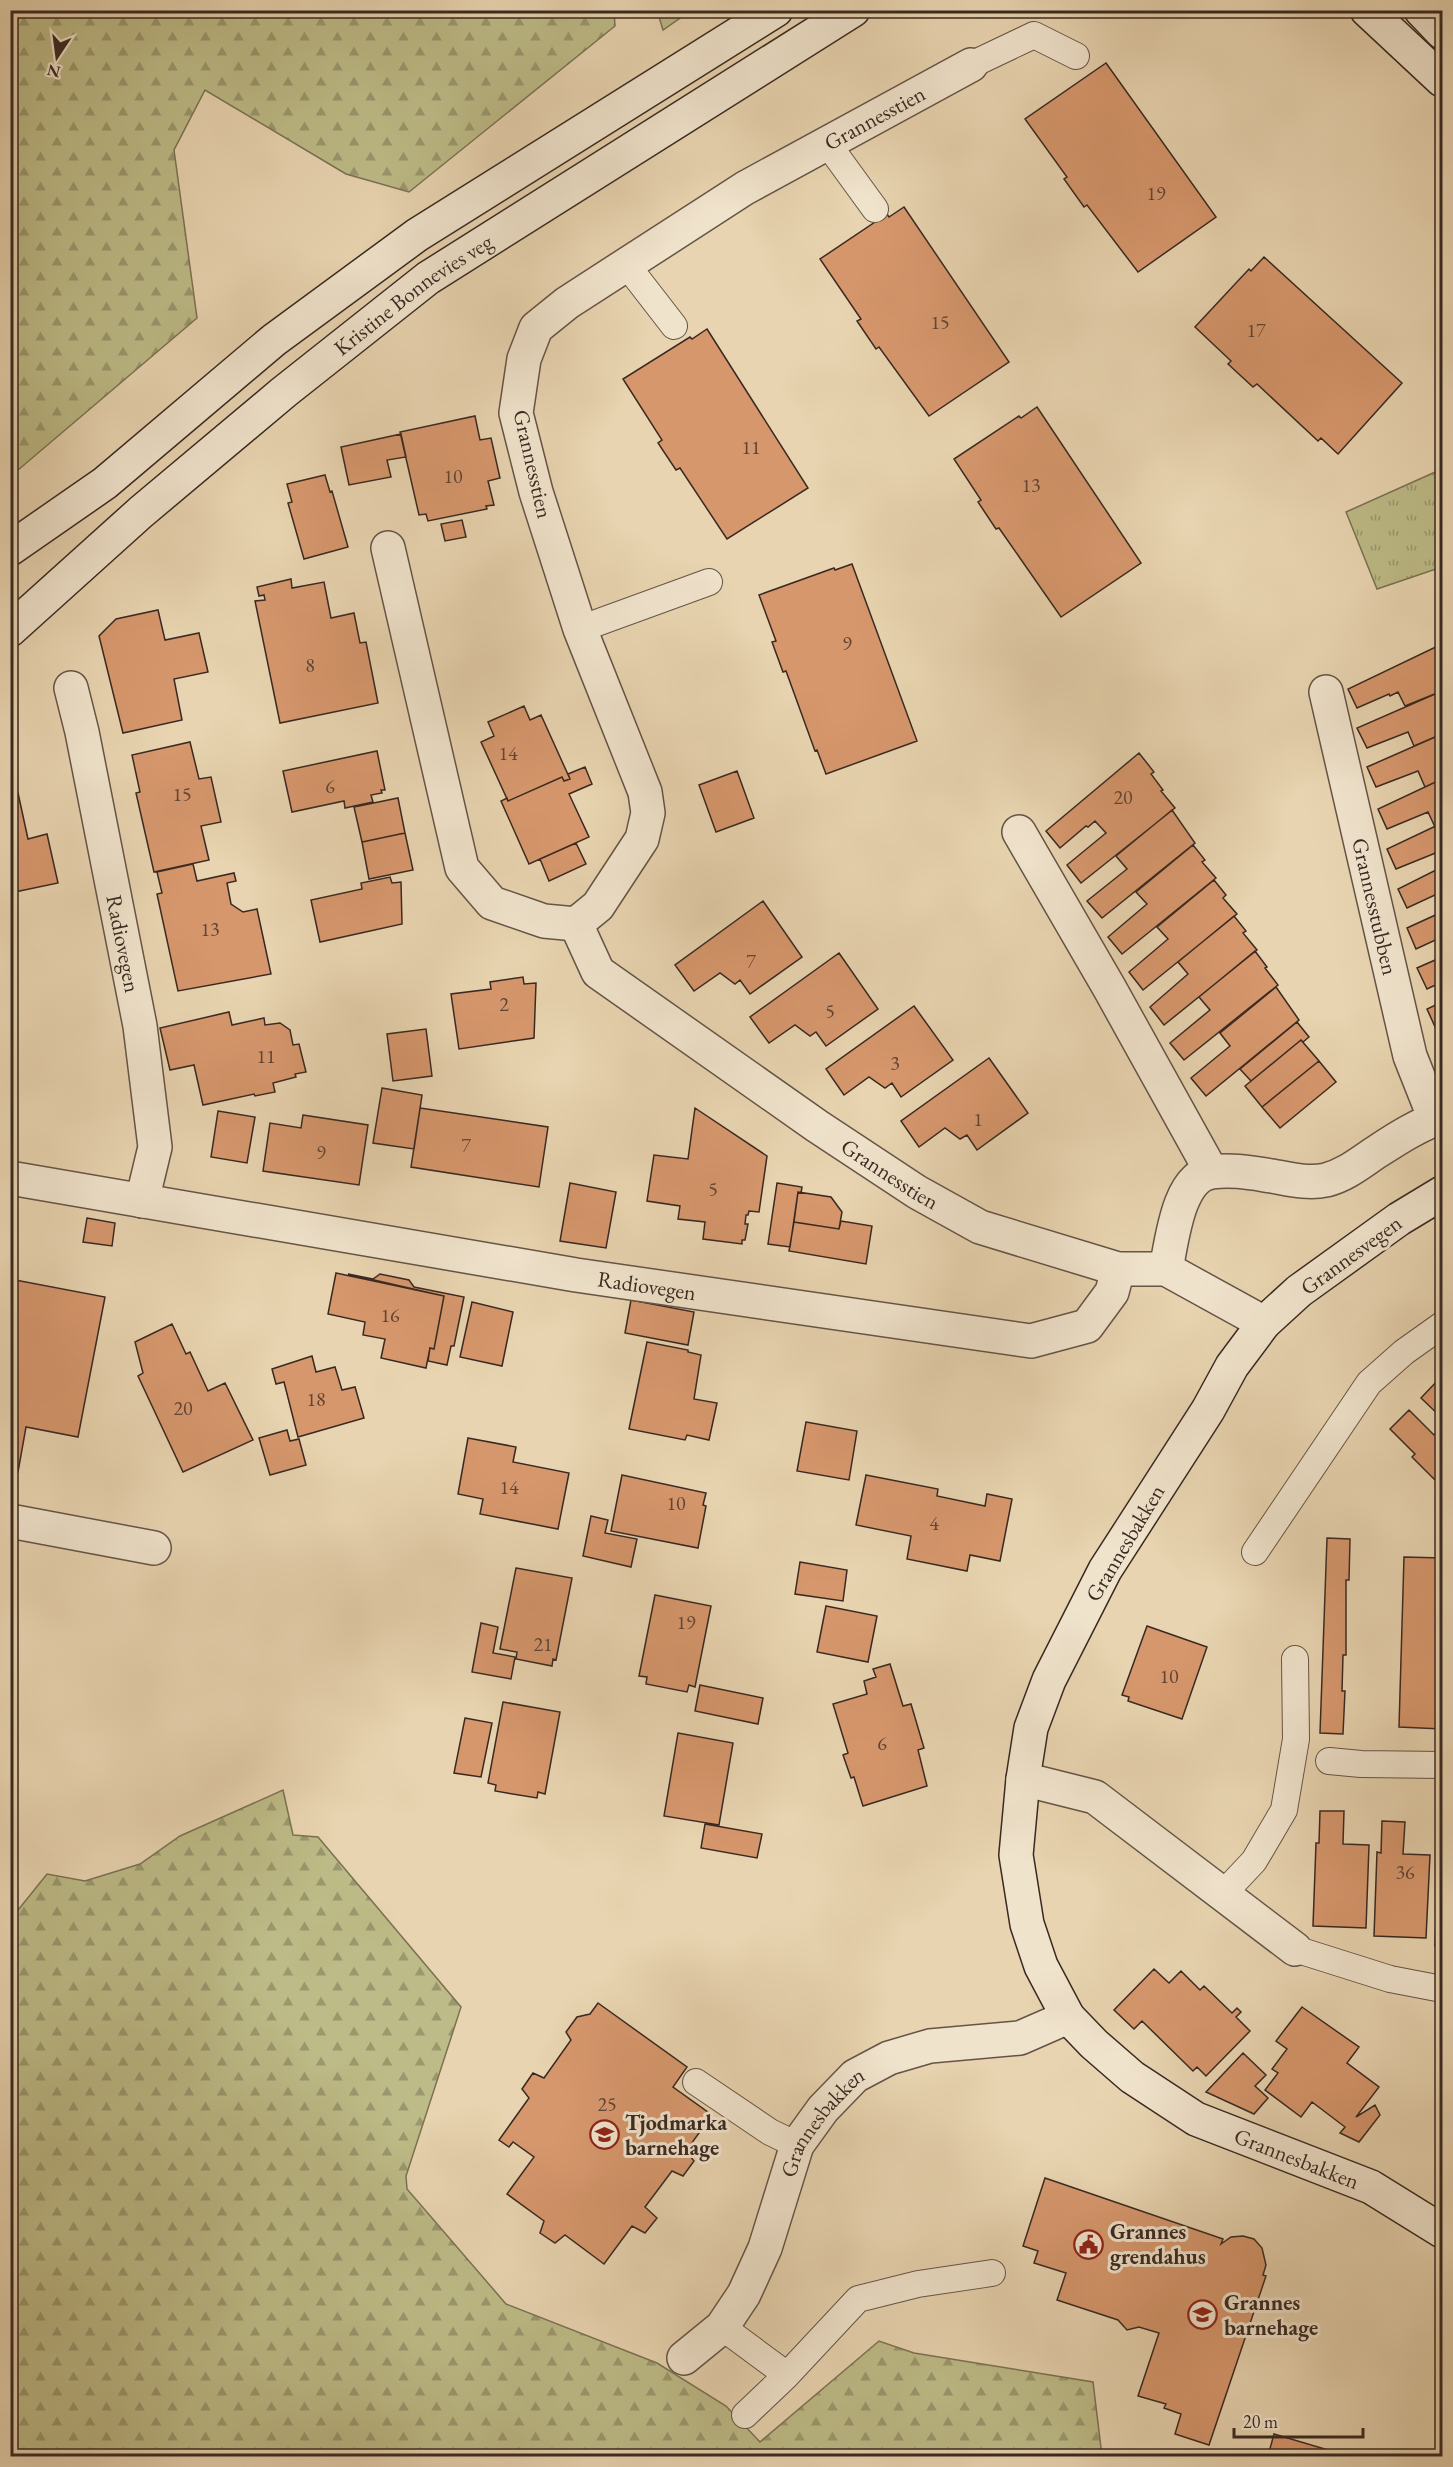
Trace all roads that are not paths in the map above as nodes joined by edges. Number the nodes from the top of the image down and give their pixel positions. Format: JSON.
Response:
{"nodes":[{"id":1,"x":776,"y":10,"type":"edge"},
{"id":2,"x":853,"y":10,"type":"edge"},
{"id":3,"x":1367,"y":10,"type":"edge"},
{"id":4,"x":1421,"y":10,"type":"edge"},
{"id":5,"x":1443,"y":32,"type":"edge"},
{"id":6,"x":1076,"y":56,"type":"dead end"},
{"id":7,"x":971,"y":65,"type":"joint"},
{"id":8,"x":1443,"y":80,"type":"edge"},
{"id":9,"x":827,"y":143,"type":"junction"},
{"id":10,"x":875,"y":208,"type":"dead end"},
{"id":11,"x":626,"y":264,"type":"junction"},
{"id":12,"x":674,"y":326,"type":"dead end"},
{"id":13,"x":388,"y":548,"type":"dead end"},
{"id":14,"x":10,"y":549,"type":"edge"},
{"id":15,"x":709,"y":582,"type":"dead end"},
{"id":16,"x":580,"y":628,"type":"junction"},
{"id":17,"x":10,"y":630,"type":"edge"},
{"id":18,"x":71,"y":688,"type":"dead end"},
{"id":19,"x":1326,"y":692,"type":"dead end"},
{"id":20,"x":1019,"y":832,"type":"dead end"},
{"id":21,"x":576,"y":924,"type":"junction"},
{"id":22,"x":1438,"y":1118,"type":"edge"},
{"id":23,"x":1210,"y":1172,"type":"junction"},
{"id":24,"x":10,"y":1178,"type":"edge"},
{"id":25,"x":1443,"y":1193,"type":"edge"},
{"id":26,"x":142,"y":1202,"type":"junction"},
{"id":27,"x":1118,"y":1269,"type":"junction"},
{"id":28,"x":1166,"y":1269,"type":"junction"},
{"id":29,"x":1264,"y":1323,"type":"junction"},
{"id":30,"x":1443,"y":1325,"type":"edge"},
{"id":31,"x":10,"y":1521,"type":"edge"},
{"id":32,"x":154,"y":1548,"type":"dead end"},
{"id":33,"x":1255,"y":1552,"type":"dead end"},
{"id":34,"x":1295,"y":1659,"type":"dead end"},
{"id":35,"x":1329,"y":1761,"type":"dead end"},
{"id":36,"x":1443,"y":1765,"type":"edge"},
{"id":37,"x":1023,"y":1779,"type":"junction"},
{"id":38,"x":1222,"y":1895,"type":"junction"},
{"id":39,"x":1295,"y":1949,"type":"joint"},
{"id":40,"x":1443,"y":1989,"type":"edge"},
{"id":41,"x":1068,"y":2017,"type":"junction"},
{"id":42,"x":696,"y":2082,"type":"dead end"},
{"id":43,"x":797,"y":2145,"type":"junction"},
{"id":44,"x":1443,"y":2232,"type":"edge"},
{"id":45,"x":992,"y":2273,"type":"dead end"},
{"id":46,"x":722,"y":2327,"type":"junction"},
{"id":47,"x":684,"y":2358,"type":"dead end"},
{"id":48,"x":787,"y":2375,"type":"junction"},
{"id":49,"x":746,"y":2415,"type":"dead end"}],
"edges":[{"from":1,"to":14,"type":"street","name":"Kristine Bonnevies veg"},
{"from":2,"to":17,"type":"street","name":"Kristine Bonnevies veg"},
{"from":3,"to":8,"type":"street"},
{"from":4,"to":5,"type":"street"},
{"from":6,"to":7,"type":"lane"},
{"from":7,"to":9,"type":"street","name":"Grannesstien"},
{"from":9,"to":10,"type":"lane"},
{"from":9,"to":11,"type":"street","name":"Grannesstien"},
{"from":11,"to":12,"type":"lane"},
{"from":11,"to":16,"type":"street","name":"Grannesstien"},
{"from":13,"to":21,"type":"street"},
{"from":15,"to":16,"type":"lane"},
{"from":16,"to":21,"type":"street","name":"Grannesstien"},
{"from":18,"to":26,"type":"street","name":"Radiovegen"},
{"from":19,"to":22,"type":"street","name":"Grannesstubben"},
{"from":20,"to":23,"type":"street"},
{"from":21,"to":27,"type":"street","name":"Grannesstien"},
{"from":22,"to":23,"type":"street","name":"Grannesstubben"},
{"from":23,"to":28,"type":"street"},
{"from":24,"to":26,"type":"street","name":"Radiovegen"},
{"from":25,"to":29,"type":"street","name":"Grannesvegen"},
{"from":26,"to":27,"type":"street","name":"Radiovegen"},
{"from":27,"to":28,"type":"street","name":"Grannesstien"},
{"from":28,"to":29,"type":"street","name":"Grannesstien"},
{"from":29,"to":37,"type":"street","name":"Grannesbakken"},
{"from":30,"to":33,"type":"lane"},
{"from":31,"to":32,"type":"street"},
{"from":34,"to":38,"type":"lane"},
{"from":35,"to":36,"type":"lane"},
{"from":37,"to":38,"type":"street"},
{"from":37,"to":41,"type":"street","name":"Grannesbakken"},
{"from":38,"to":39,"type":"street"},
{"from":39,"to":40,"type":"lane"},
{"from":41,"to":43,"type":"street","name":"Grannesbakken"},
{"from":41,"to":44,"type":"street","name":"Grannesbakken"},
{"from":42,"to":43,"type":"lane"},
{"from":43,"to":46,"type":"street","name":"Grannesbakken"},
{"from":45,"to":48,"type":"lane"},
{"from":46,"to":47,"type":"street","name":"Grannesbakken"},
{"from":46,"to":48,"type":"lane"},
{"from":48,"to":49,"type":"lane"}]}
